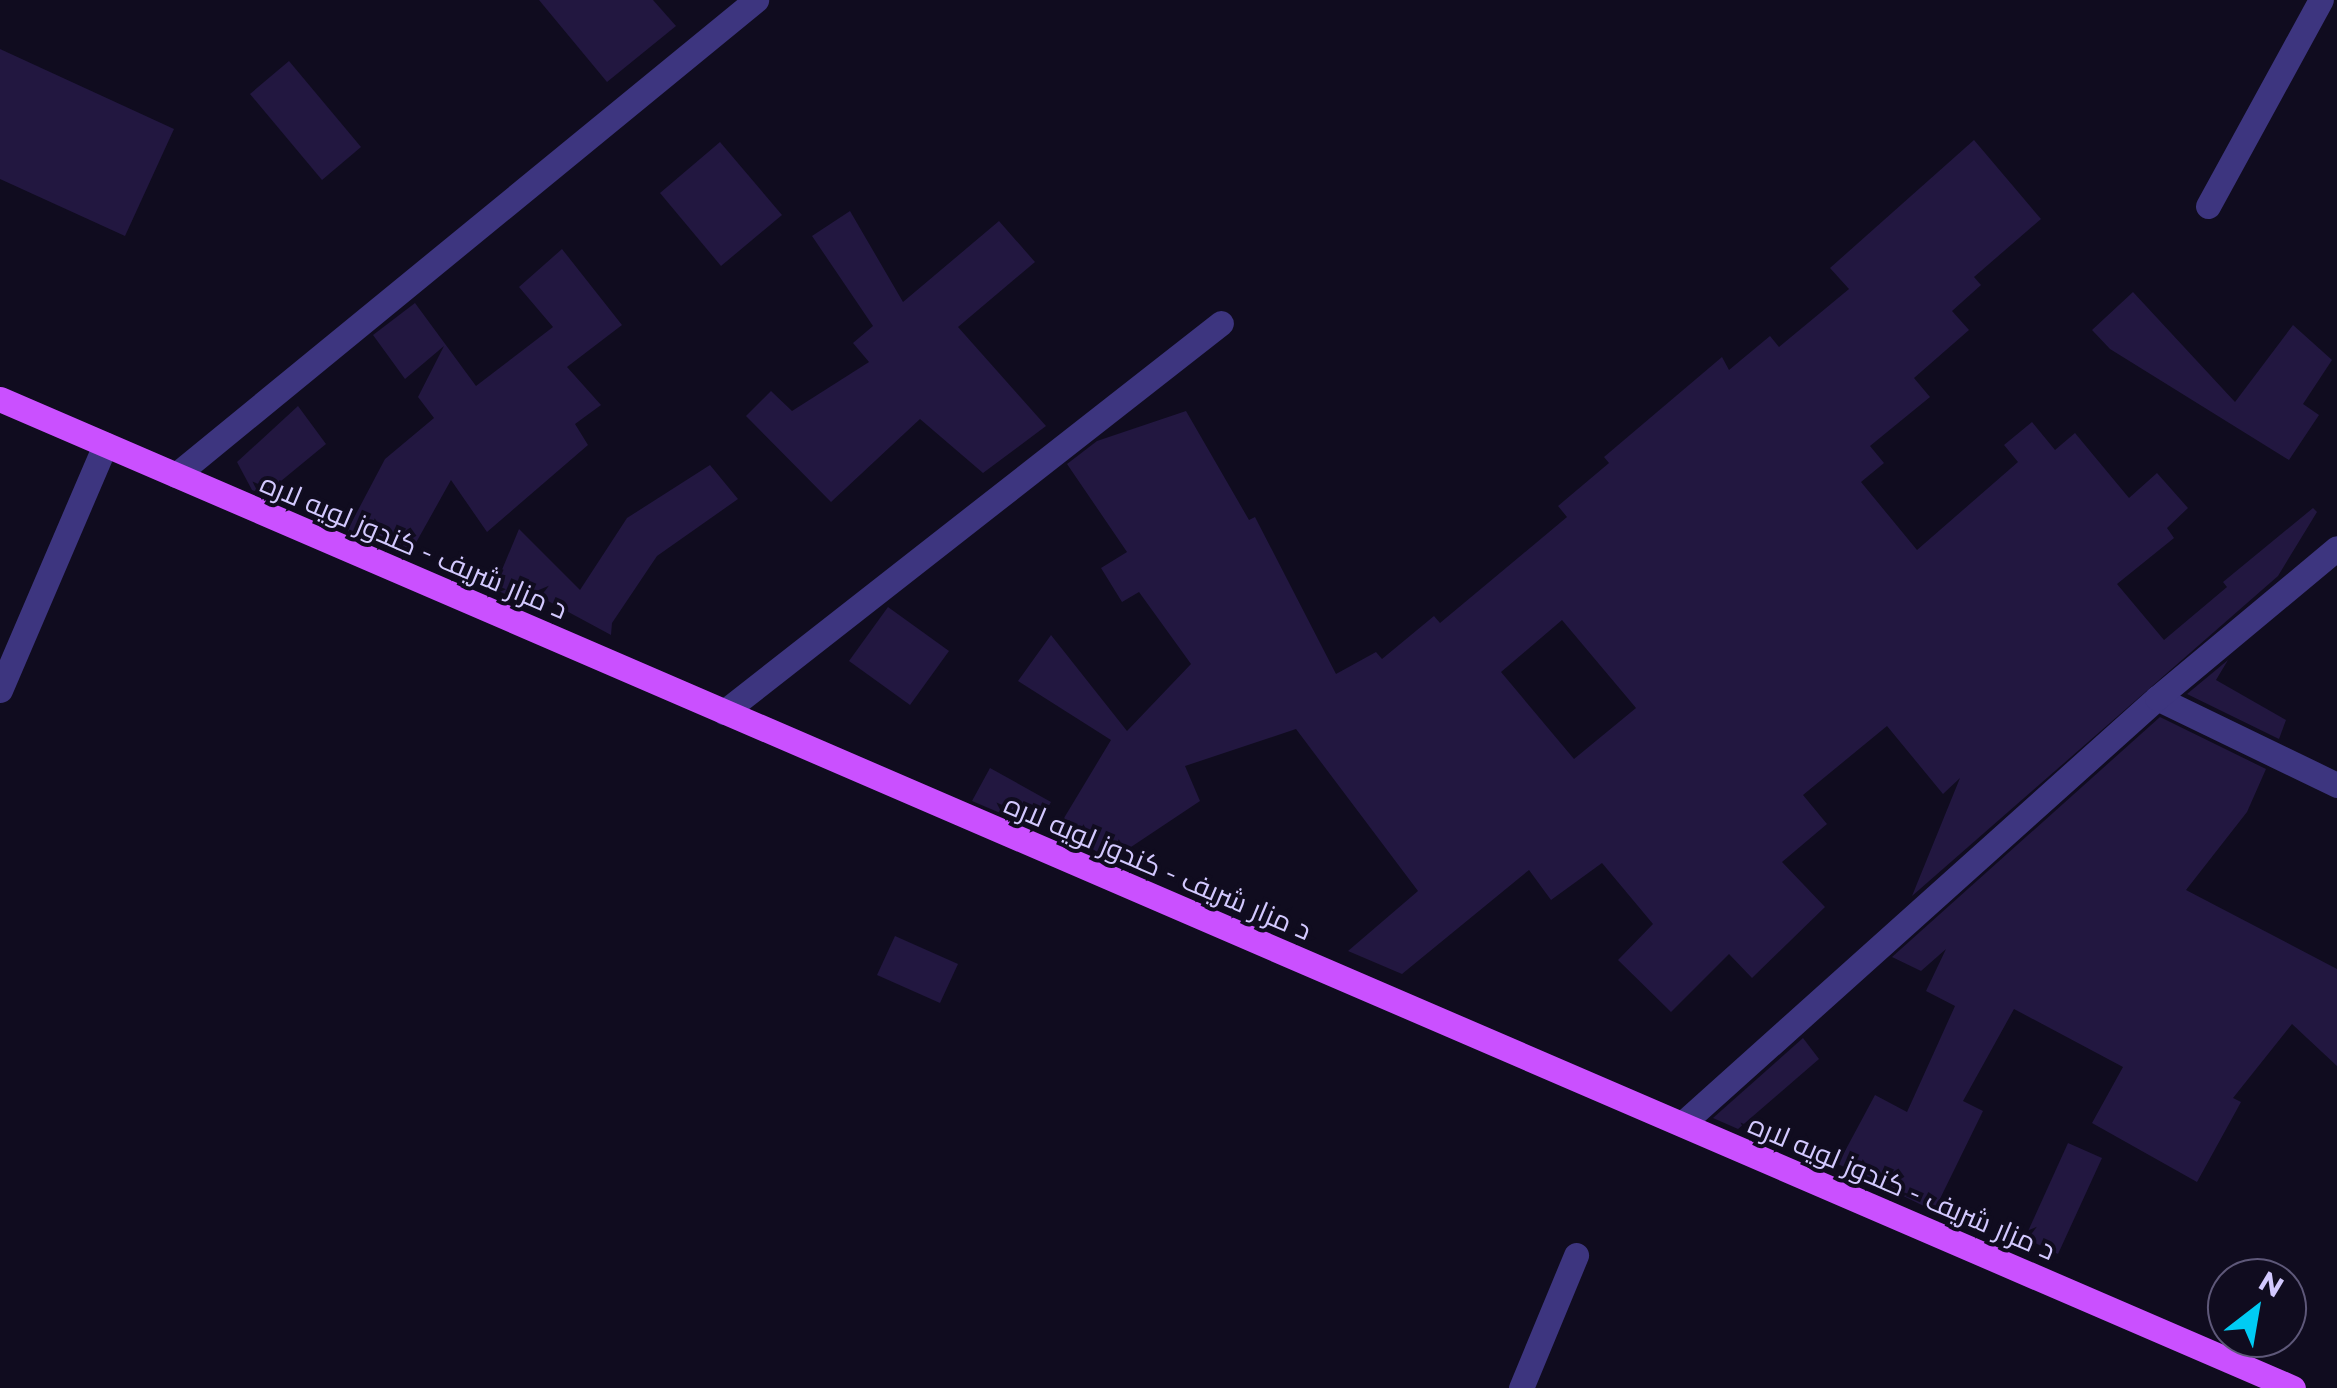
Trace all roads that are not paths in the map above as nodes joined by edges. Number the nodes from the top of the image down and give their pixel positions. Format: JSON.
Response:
{"nodes":[{"id":1,"x":756,"y":0,"type":"edge"},
{"id":2,"x":2320,"y":0,"type":"edge"},
{"id":3,"x":2208,"y":206,"type":"dead end"},
{"id":4,"x":1220,"y":323,"type":"dead end"},
{"id":5,"x":0,"y":399,"type":"edge"},
{"id":6,"x":105,"y":445,"type":"junction"},
{"id":7,"x":176,"y":476,"type":"junction"},
{"id":8,"x":2337,"y":548,"type":"edge"},
{"id":9,"x":0,"y":690,"type":"edge"},
{"id":10,"x":2157,"y":698,"type":"junction"},
{"id":11,"x":724,"y":712,"type":"junction"},
{"id":12,"x":2337,"y":785,"type":"edge"},
{"id":13,"x":1682,"y":1124,"type":"junction"},
{"id":14,"x":1576,"y":1255,"type":"dead end"},
{"id":15,"x":1521,"y":1388,"type":"edge"},
{"id":16,"x":2293,"y":1388,"type":"edge"}],
"edges":[{"from":1,"to":7,"type":"street"},
{"from":2,"to":3,"type":"street"},
{"from":4,"to":11,"type":"street"},
{"from":5,"to":6,"type":"main road","name":"د مزار شریف - کندوز لویه لاره"},
{"from":6,"to":7,"type":"main road","name":"د مزار شریف - کندوز لویه لاره"},
{"from":6,"to":9,"type":"street"},
{"from":7,"to":11,"type":"main road","name":"د مزار شریف - کندوز لویه لاره"},
{"from":8,"to":10,"type":"street"},
{"from":10,"to":12,"type":"street"},
{"from":10,"to":13,"type":"street"},
{"from":11,"to":13,"type":"main road","name":"د مزار شریف - کندوز لویه لاره"},
{"from":13,"to":16,"type":"main road","name":"د مزار شریف - کندوز لویه لاره"},
{"from":14,"to":15,"type":"street"}]}
